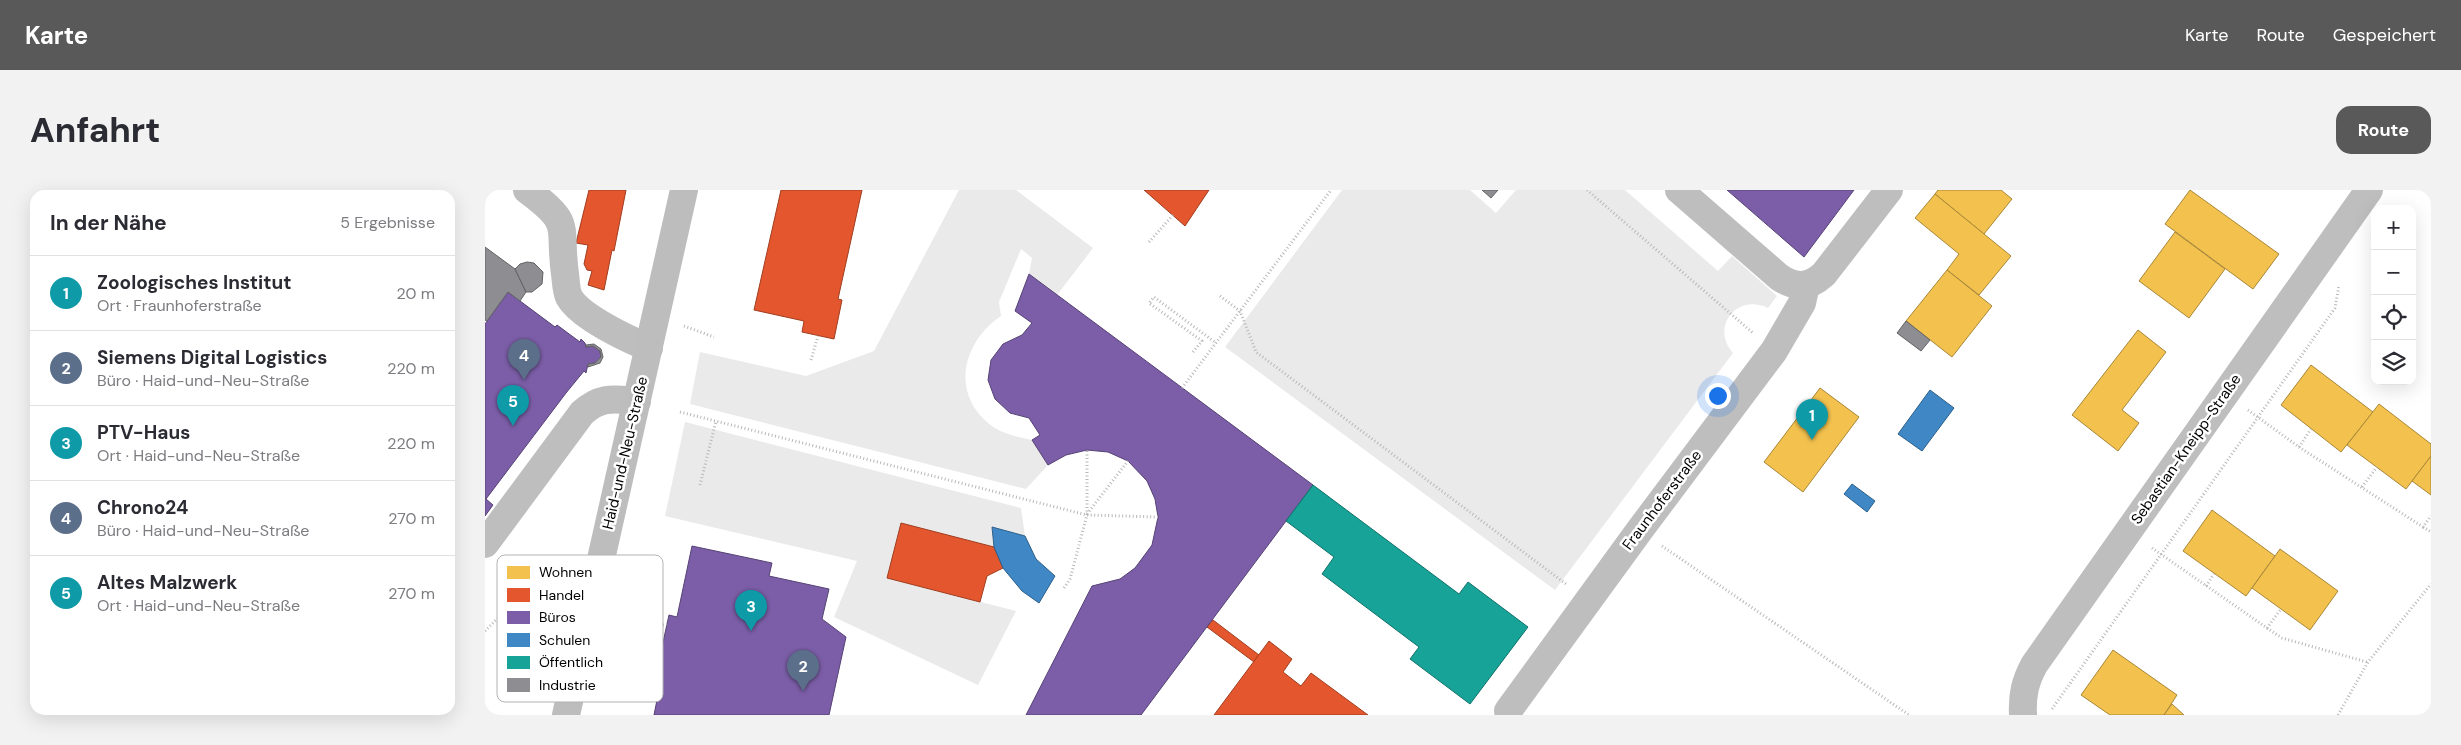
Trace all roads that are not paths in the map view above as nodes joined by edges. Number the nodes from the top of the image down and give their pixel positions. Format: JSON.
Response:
{"nodes":[{"id":1,"x":527,"y":190,"type":"edge"},
{"id":2,"x":684,"y":190,"type":"edge"},
{"id":3,"x":1679,"y":190,"type":"edge"},
{"id":4,"x":1889,"y":190,"type":"edge"},
{"id":5,"x":2369,"y":190,"type":"edge"},
{"id":6,"x":1806,"y":285,"type":"junction"},
{"id":7,"x":649,"y":348,"type":"junction"},
{"id":8,"x":637,"y":401,"type":"junction"},
{"id":9,"x":485,"y":544,"type":"edge"},
{"id":10,"x":602,"y":555,"type":"edge"},
{"id":11,"x":569,"y":702,"type":"edge"},
{"id":12,"x":1501,"y":714,"type":"edge"},
{"id":13,"x":566,"y":715,"type":"edge"},
{"id":14,"x":2023,"y":715,"type":"edge"}],
"edges":[{"from":1,"to":7,"type":"street"},
{"from":2,"to":7,"type":"main road","name":"Haid-und-Neu-Straße"},
{"from":3,"to":6,"type":"street"},
{"from":4,"to":6,"type":"street"},
{"from":5,"to":14,"type":"street","name":"Sebastian-Kneipp-Straße"},
{"from":6,"to":12,"type":"street","name":"Fraunhoferstraße"},
{"from":7,"to":8,"type":"main road","name":"Haid-und-Neu-Straße"},
{"from":8,"to":9,"type":"street"},
{"from":8,"to":10,"type":"main road","name":"Haid-und-Neu-Straße"},
{"from":11,"to":13,"type":"main road","name":"Haid-und-Neu-Straße"}]}
